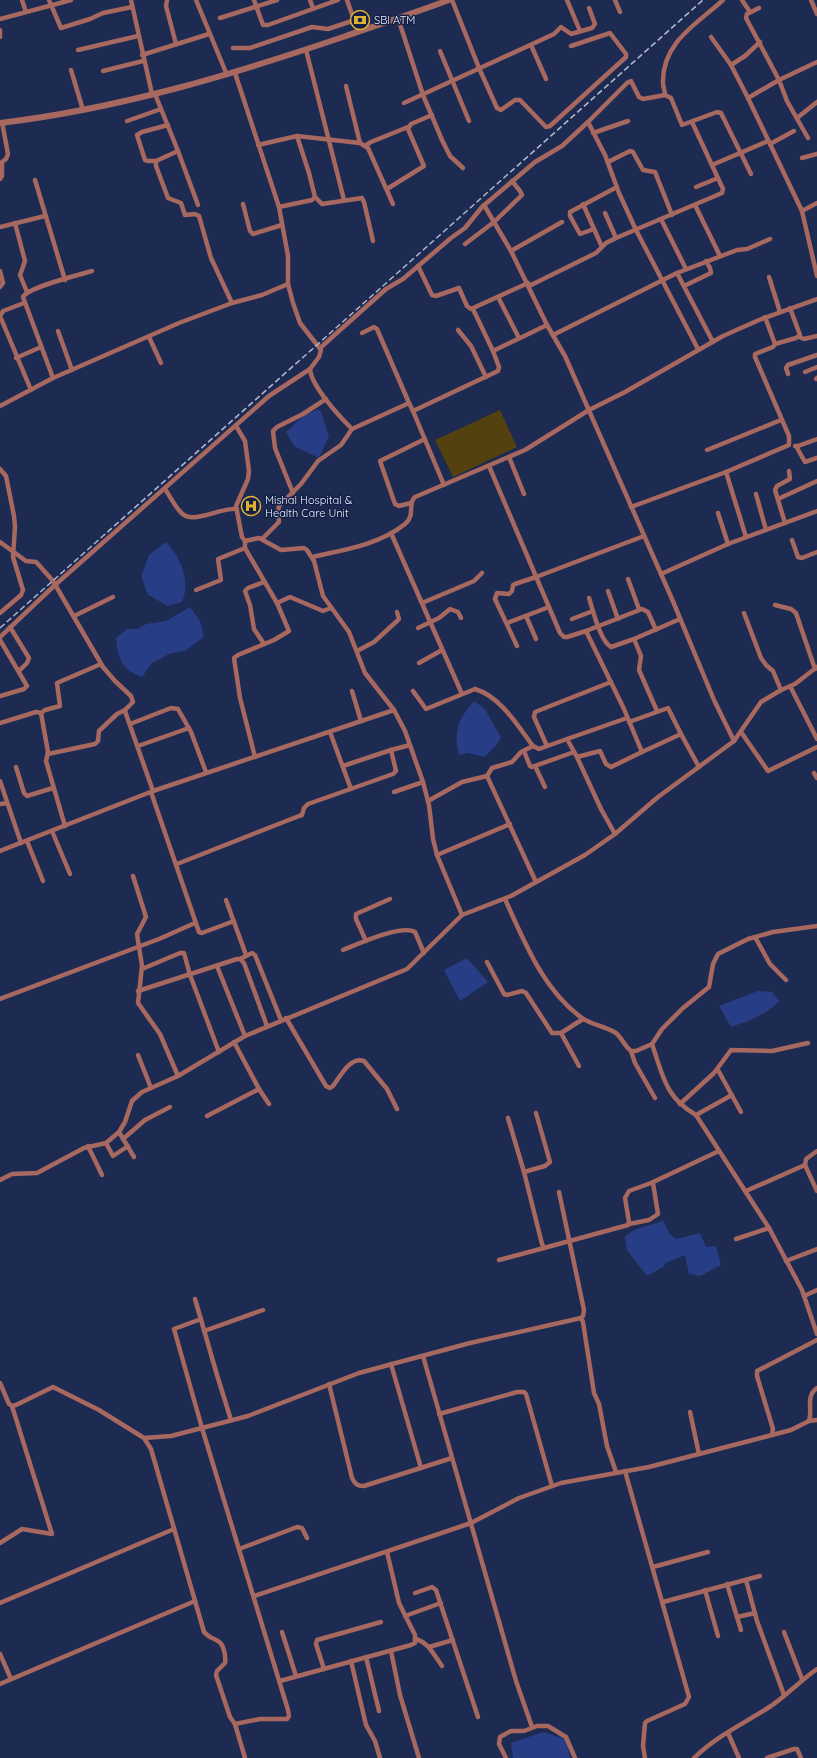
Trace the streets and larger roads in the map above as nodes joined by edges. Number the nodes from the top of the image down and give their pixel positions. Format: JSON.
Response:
{"nodes":[{"id":1,"x":22,"y":0,"type":"edge"},
{"id":2,"x":71,"y":0,"type":"edge"},
{"id":3,"x":131,"y":0,"type":"edge"},
{"id":4,"x":167,"y":0,"type":"edge"},
{"id":5,"x":196,"y":0,"type":"edge"},
{"id":6,"x":254,"y":0,"type":"edge"},
{"id":7,"x":277,"y":0,"type":"edge"},
{"id":8,"x":310,"y":0,"type":"edge"},
{"id":9,"x":338,"y":0,"type":"edge"},
{"id":10,"x":348,"y":0,"type":"edge"},
{"id":11,"x":450,"y":0,"type":"edge"},
{"id":12,"x":567,"y":0,"type":"edge"},
{"id":13,"x":615,"y":0,"type":"edge"},
{"id":14,"x":723,"y":0,"type":"edge"},
{"id":15,"x":742,"y":0,"type":"edge"},
{"id":16,"x":811,"y":0,"type":"edge"},
{"id":17,"x":50,"y":3,"type":"edge"},
{"id":18,"x":256,"y":6,"type":"junction"},
{"id":19,"x":132,"y":7,"type":"junction"},
{"id":20,"x":313,"y":8,"type":"junction"},
{"id":21,"x":589,"y":8,"type":"dead end"},
{"id":22,"x":759,"y":8,"type":"dead end"},
{"id":23,"x":26,"y":12,"type":"junction"},
{"id":24,"x":620,"y":12,"type":"dead end"},
{"id":25,"x":750,"y":12,"type":"junction"},
{"id":26,"x":817,"y":14,"type":"edge"},
{"id":27,"x":220,"y":18,"type":"dead end"},
{"id":28,"x":398,"y":18,"type":"junction"},
{"id":29,"x":0,"y":19,"type":"edge"},
{"id":30,"x":354,"y":20,"type":"junction"},
{"id":31,"x":0,"y":30,"type":"edge"},
{"id":32,"x":580,"y":31,"type":"junction"},
{"id":33,"x":358,"y":32,"type":"junction"},
{"id":34,"x":209,"y":34,"type":"junction"},
{"id":35,"x":138,"y":36,"type":"junction"},
{"id":36,"x":0,"y":37,"type":"edge"},
{"id":37,"x":711,"y":37,"type":"dead end"},
{"id":38,"x":760,"y":42,"type":"junction"},
{"id":39,"x":176,"y":44,"type":"junction"},
{"id":40,"x":531,"y":45,"type":"junction"},
{"id":41,"x":571,"y":46,"type":"dead end"},
{"id":42,"x":233,"y":48,"type":"dead end"},
{"id":43,"x":78,"y":50,"type":"dead end"},
{"id":44,"x":306,"y":50,"type":"junction"},
{"id":45,"x":440,"y":51,"type":"dead end"},
{"id":46,"x":142,"y":55,"type":"junction"},
{"id":47,"x":144,"y":62,"type":"junction"},
{"id":48,"x":817,"y":62,"type":"edge"},
{"id":49,"x":730,"y":65,"type":"junction"},
{"id":50,"x":479,"y":68,"type":"junction"},
{"id":51,"x":71,"y":70,"type":"dead end"},
{"id":52,"x":103,"y":71,"type":"dead end"},
{"id":53,"x":235,"y":73,"type":"junction"},
{"id":54,"x":226,"y":75,"type":"junction"},
{"id":55,"x":546,"y":79,"type":"dead end"},
{"id":56,"x":779,"y":80,"type":"junction"},
{"id":57,"x":452,"y":81,"type":"junction"},
{"id":58,"x":346,"y":86,"type":"dead end"},
{"id":59,"x":154,"y":94,"type":"junction"},
{"id":60,"x":423,"y":95,"type":"junction"},
{"id":61,"x":665,"y":95,"type":"junction"},
{"id":62,"x":748,"y":98,"type":"junction"},
{"id":63,"x":817,"y":102,"type":"edge"},
{"id":64,"x":404,"y":103,"type":"dead end"},
{"id":65,"x":162,"y":109,"type":"junction"},
{"id":66,"x":83,"y":110,"type":"junction"},
{"id":67,"x":432,"y":115,"type":"junction"},
{"id":68,"x":797,"y":118,"type":"junction"},
{"id":69,"x":628,"y":120,"type":"dead end"},
{"id":70,"x":469,"y":121,"type":"dead end"},
{"id":71,"x":1,"y":122,"type":"edge"},
{"id":72,"x":127,"y":122,"type":"dead end"},
{"id":73,"x":588,"y":122,"type":"junction"},
{"id":74,"x":692,"y":122,"type":"junction"},
{"id":75,"x":168,"y":125,"type":"junction"},
{"id":76,"x":408,"y":127,"type":"junction"},
{"id":77,"x":794,"y":131,"type":"dead end"},
{"id":78,"x":593,"y":133,"type":"junction"},
{"id":79,"x":297,"y":136,"type":"junction"},
{"id":80,"x":329,"y":138,"type":"junction"},
{"id":81,"x":808,"y":138,"type":"dead end"},
{"id":82,"x":360,"y":143,"type":"junction"},
{"id":83,"x":769,"y":143,"type":"junction"},
{"id":84,"x":258,"y":145,"type":"junction"},
{"id":85,"x":366,"y":145,"type":"junction"},
{"id":86,"x":178,"y":150,"type":"junction"},
{"id":87,"x":740,"y":154,"type":"junction"},
{"id":88,"x":817,"y":154,"type":"edge"},
{"id":89,"x":802,"y":158,"type":"dead end"},
{"id":90,"x":156,"y":161,"type":"junction"},
{"id":91,"x":608,"y":162,"type":"junction"},
{"id":92,"x":712,"y":165,"type":"junction"},
{"id":93,"x":463,"y":168,"type":"dead end"},
{"id":94,"x":751,"y":174,"type":"dead end"},
{"id":95,"x":718,"y":178,"type":"junction"},
{"id":96,"x":0,"y":179,"type":"edge"},
{"id":97,"x":35,"y":180,"type":"dead end"},
{"id":98,"x":512,"y":181,"type":"junction"},
{"id":99,"x":617,"y":187,"type":"junction"},
{"id":100,"x":696,"y":188,"type":"dead end"},
{"id":101,"x":387,"y":189,"type":"junction"},
{"id":102,"x":315,"y":197,"type":"junction"},
{"id":103,"x":344,"y":200,"type":"junction"},
{"id":104,"x":817,"y":203,"type":"edge"},
{"id":105,"x":243,"y":204,"type":"dead end"},
{"id":106,"x":393,"y":204,"type":"dead end"},
{"id":107,"x":583,"y":204,"type":"junction"},
{"id":108,"x":198,"y":205,"type":"dead end"},
{"id":109,"x":484,"y":205,"type":"junction"},
{"id":110,"x":695,"y":205,"type":"junction"},
{"id":111,"x":279,"y":207,"type":"junction"},
{"id":112,"x":802,"y":211,"type":"junction"},
{"id":113,"x":605,"y":213,"type":"dead end"},
{"id":114,"x":672,"y":215,"type":"junction"},
{"id":115,"x":45,"y":216,"type":"junction"},
{"id":116,"x":660,"y":219,"type":"junction"},
{"id":117,"x":494,"y":222,"type":"junction"},
{"id":118,"x":562,"y":222,"type":"dead end"},
{"id":119,"x":15,"y":223,"type":"junction"},
{"id":120,"x":282,"y":225,"type":"junction"},
{"id":121,"x":0,"y":227,"type":"edge"},
{"id":122,"x":594,"y":229,"type":"junction"},
{"id":123,"x":636,"y":230,"type":"junction"},
{"id":124,"x":616,"y":238,"type":"junction"},
{"id":125,"x":770,"y":239,"type":"dead end"},
{"id":126,"x":373,"y":241,"type":"dead end"},
{"id":127,"x":465,"y":244,"type":"dead end"},
{"id":128,"x":602,"y":247,"type":"junction"},
{"id":129,"x":511,"y":251,"type":"junction"},
{"id":130,"x":720,"y":256,"type":"junction"},
{"id":131,"x":706,"y":261,"type":"junction"},
{"id":132,"x":418,"y":266,"type":"junction"},
{"id":133,"x":686,"y":269,"type":"junction"},
{"id":134,"x":0,"y":271,"type":"edge"},
{"id":135,"x":92,"y":271,"type":"dead end"},
{"id":136,"x":677,"y":273,"type":"junction"},
{"id":137,"x":817,"y":276,"type":"edge"},
{"id":138,"x":769,"y":277,"type":"dead end"},
{"id":139,"x":64,"y":280,"type":"junction"},
{"id":140,"x":662,"y":280,"type":"junction"},
{"id":141,"x":288,"y":284,"type":"junction"},
{"id":142,"x":528,"y":285,"type":"junction"},
{"id":143,"x":684,"y":286,"type":"junction"},
{"id":144,"x":0,"y":287,"type":"edge"},
{"id":145,"x":27,"y":292,"type":"junction"},
{"id":146,"x":498,"y":297,"type":"junction"},
{"id":147,"x":817,"y":298,"type":"edge"},
{"id":148,"x":24,"y":303,"type":"junction"},
{"id":149,"x":232,"y":303,"type":"junction"},
{"id":150,"x":790,"y":308,"type":"junction"},
{"id":151,"x":474,"y":309,"type":"junction"},
{"id":152,"x":780,"y":312,"type":"junction"},
{"id":153,"x":765,"y":318,"type":"junction"},
{"id":154,"x":547,"y":325,"type":"junction"},
{"id":155,"x":458,"y":330,"type":"dead end"},
{"id":156,"x":58,"y":331,"type":"dead end"},
{"id":157,"x":362,"y":333,"type":"dead end"},
{"id":158,"x":553,"y":336,"type":"junction"},
{"id":159,"x":817,"y":336,"type":"edge"},
{"id":160,"x":148,"y":337,"type":"junction"},
{"id":161,"x":799,"y":337,"type":"junction"},
{"id":162,"x":519,"y":338,"type":"junction"},
{"id":163,"x":713,"y":342,"type":"junction"},
{"id":164,"x":775,"y":344,"type":"junction"},
{"id":165,"x":41,"y":347,"type":"junction"},
{"id":166,"x":320,"y":348,"type":"junction"},
{"id":167,"x":698,"y":349,"type":"junction"},
{"id":168,"x":492,"y":351,"type":"junction"},
{"id":169,"x":817,"y":355,"type":"edge"},
{"id":170,"x":16,"y":358,"type":"junction"},
{"id":171,"x":161,"y":363,"type":"dead end"},
{"id":172,"x":817,"y":367,"type":"edge"},
{"id":173,"x":310,"y":369,"type":"junction"},
{"id":174,"x":72,"y":370,"type":"junction"},
{"id":175,"x":805,"y":372,"type":"dead end"},
{"id":176,"x":788,"y":374,"type":"dead end"},
{"id":177,"x":486,"y":377,"type":"junction"},
{"id":178,"x":53,"y":378,"type":"junction"},
{"id":179,"x":31,"y":390,"type":"junction"},
{"id":180,"x":326,"y":399,"type":"junction"},
{"id":181,"x":409,"y":403,"type":"junction"},
{"id":182,"x":0,"y":404,"type":"edge"},
{"id":183,"x":589,"y":410,"type":"junction"},
{"id":184,"x":413,"y":411,"type":"junction"},
{"id":185,"x":781,"y":420,"type":"junction"},
{"id":186,"x":236,"y":426,"type":"junction"},
{"id":187,"x":352,"y":429,"type":"junction"},
{"id":188,"x":425,"y":439,"type":"junction"},
{"id":189,"x":817,"y":439,"type":"edge"},
{"id":190,"x":790,"y":442,"type":"junction"},
{"id":191,"x":796,"y":446,"type":"junction"},
{"id":192,"x":707,"y":450,"type":"dead end"},
{"id":193,"x":509,"y":458,"type":"junction"},
{"id":194,"x":817,"y":458,"type":"edge"},
{"id":195,"x":490,"y":466,"type":"junction"},
{"id":196,"x":0,"y":469,"type":"edge"},
{"id":197,"x":789,"y":471,"type":"dead end"},
{"id":198,"x":726,"y":472,"type":"junction"},
{"id":199,"x":817,"y":481,"type":"edge"},
{"id":200,"x":444,"y":485,"type":"junction"},
{"id":201,"x":165,"y":489,"type":"junction"},
{"id":202,"x":293,"y":493,"type":"junction"},
{"id":203,"x":524,"y":494,"type":"dead end"},
{"id":204,"x":756,"y":494,"type":"dead end"},
{"id":205,"x":778,"y":499,"type":"junction"},
{"id":206,"x":411,"y":503,"type":"junction"},
{"id":207,"x":632,"y":507,"type":"junction"},
{"id":208,"x":236,"y":509,"type":"junction"},
{"id":209,"x":817,"y":511,"type":"edge"},
{"id":210,"x":718,"y":513,"type":"dead end"},
{"id":211,"x":785,"y":523,"type":"junction"},
{"id":212,"x":766,"y":530,"type":"junction"},
{"id":213,"x":391,"y":533,"type":"junction"},
{"id":214,"x":644,"y":536,"type":"junction"},
{"id":215,"x":746,"y":537,"type":"junction"},
{"id":216,"x":262,"y":539,"type":"junction"},
{"id":217,"x":792,"y":540,"type":"dead end"},
{"id":218,"x":245,"y":541,"type":"junction"},
{"id":219,"x":0,"y":542,"type":"edge"},
{"id":220,"x":728,"y":544,"type":"junction"},
{"id":221,"x":245,"y":548,"type":"junction"},
{"id":222,"x":13,"y":551,"type":"junction"},
{"id":223,"x":817,"y":552,"type":"edge"},
{"id":224,"x":312,"y":557,"type":"junction"},
{"id":225,"x":482,"y":573,"type":"dead end"},
{"id":226,"x":661,"y":574,"type":"junction"},
{"id":227,"x":536,"y":577,"type":"junction"},
{"id":228,"x":628,"y":578,"type":"dead end"},
{"id":229,"x":264,"y":582,"type":"junction"},
{"id":230,"x":55,"y":585,"type":"junction"},
{"id":231,"x":196,"y":590,"type":"dead end"},
{"id":232,"x":608,"y":591,"type":"dead end"},
{"id":233,"x":113,"y":597,"type":"dead end"},
{"id":234,"x":588,"y":598,"type":"dead end"},
{"id":235,"x":277,"y":603,"type":"junction"},
{"id":236,"x":422,"y":603,"type":"junction"},
{"id":237,"x":775,"y":605,"type":"dead end"},
{"id":238,"x":549,"y":607,"type":"junction"},
{"id":239,"x":331,"y":608,"type":"junction"},
{"id":240,"x":639,"y":609,"type":"junction"},
{"id":241,"x":593,"y":611,"type":"junction"},
{"id":242,"x":397,"y":612,"type":"dead end"},
{"id":243,"x":0,"y":613,"type":"edge"},
{"id":244,"x":744,"y":613,"type":"dead end"},
{"id":245,"x":74,"y":616,"type":"junction"},
{"id":246,"x":526,"y":616,"type":"junction"},
{"id":247,"x":461,"y":618,"type":"dead end"},
{"id":248,"x":572,"y":619,"type":"dead end"},
{"id":249,"x":618,"y":619,"type":"junction"},
{"id":250,"x":680,"y":620,"type":"junction"},
{"id":251,"x":430,"y":622,"type":"junction"},
{"id":252,"x":507,"y":623,"type":"junction"},
{"id":253,"x":10,"y":626,"type":"junction"},
{"id":254,"x":598,"y":626,"type":"junction"},
{"id":255,"x":418,"y":628,"type":"dead end"},
{"id":256,"x":656,"y":630,"type":"junction"},
{"id":257,"x":586,"y":631,"type":"junction"},
{"id":258,"x":0,"y":639,"type":"edge"},
{"id":259,"x":536,"y":639,"type":"dead end"},
{"id":260,"x":634,"y":639,"type":"junction"},
{"id":261,"x":264,"y":644,"type":"junction"},
{"id":262,"x":517,"y":646,"type":"dead end"},
{"id":263,"x":442,"y":650,"type":"junction"},
{"id":264,"x":357,"y":651,"type":"junction"},
{"id":265,"x":419,"y":663,"type":"dead end"},
{"id":266,"x":101,"y":664,"type":"junction"},
{"id":267,"x":816,"y":668,"type":"edge"},
{"id":268,"x":19,"y":671,"type":"junction"},
{"id":269,"x":610,"y":682,"type":"junction"},
{"id":270,"x":790,"y":686,"type":"junction"},
{"id":271,"x":781,"y":690,"type":"junction"},
{"id":272,"x":352,"y":691,"type":"dead end"},
{"id":273,"x":414,"y":691,"type":"dead end"},
{"id":274,"x":462,"y":694,"type":"junction"},
{"id":275,"x":0,"y":696,"type":"edge"},
{"id":276,"x":125,"y":710,"type":"junction"},
{"id":277,"x":394,"y":710,"type":"junction"},
{"id":278,"x":657,"y":711,"type":"junction"},
{"id":279,"x":41,"y":713,"type":"junction"},
{"id":280,"x":628,"y":720,"type":"junction"},
{"id":281,"x":361,"y":721,"type":"junction"},
{"id":282,"x":0,"y":723,"type":"edge"},
{"id":283,"x":130,"y":724,"type":"junction"},
{"id":284,"x":189,"y":728,"type":"junction"},
{"id":285,"x":330,"y":732,"type":"junction"},
{"id":286,"x":741,"y":732,"type":"junction"},
{"id":287,"x":681,"y":734,"type":"junction"},
{"id":288,"x":567,"y":739,"type":"junction"},
{"id":289,"x":817,"y":739,"type":"edge"},
{"id":290,"x":734,"y":741,"type":"junction"},
{"id":291,"x":410,"y":745,"type":"junction"},
{"id":292,"x":138,"y":746,"type":"junction"},
{"id":293,"x":534,"y":746,"type":"junction"},
{"id":294,"x":547,"y":746,"type":"junction"},
{"id":295,"x":817,"y":747,"type":"edge"},
{"id":296,"x":391,"y":750,"type":"junction"},
{"id":297,"x":524,"y":751,"type":"junction"},
{"id":298,"x":574,"y":752,"type":"junction"},
{"id":299,"x":642,"y":752,"type":"junction"},
{"id":300,"x":48,"y":754,"type":"junction"},
{"id":301,"x":255,"y":757,"type":"junction"},
{"id":302,"x":577,"y":757,"type":"junction"},
{"id":303,"x":343,"y":766,"type":"junction"},
{"id":304,"x":535,"y":766,"type":"junction"},
{"id":305,"x":16,"y":767,"type":"dead end"},
{"id":306,"x":699,"y":767,"type":"junction"},
{"id":307,"x":206,"y":772,"type":"junction"},
{"id":308,"x":814,"y":773,"type":"dead end"},
{"id":309,"x":487,"y":776,"type":"junction"},
{"id":310,"x":817,"y":778,"type":"edge"},
{"id":311,"x":0,"y":781,"type":"edge"},
{"id":312,"x":423,"y":782,"type":"junction"},
{"id":313,"x":545,"y":787,"type":"dead end"},
{"id":314,"x":53,"y":788,"type":"junction"},
{"id":315,"x":351,"y":789,"type":"junction"},
{"id":316,"x":152,"y":791,"type":"junction"},
{"id":317,"x":394,"y":792,"type":"dead end"},
{"id":318,"x":428,"y":801,"type":"junction"},
{"id":319,"x":7,"y":803,"type":"junction"},
{"id":320,"x":0,"y":804,"type":"edge"},
{"id":321,"x":510,"y":824,"type":"junction"},
{"id":322,"x":65,"y":826,"type":"junction"},
{"id":323,"x":52,"y":831,"type":"junction"},
{"id":324,"x":615,"y":834,"type":"junction"},
{"id":325,"x":27,"y":841,"type":"junction"},
{"id":326,"x":21,"y":843,"type":"junction"},
{"id":327,"x":0,"y":851,"type":"edge"},
{"id":328,"x":437,"y":855,"type":"junction"},
{"id":329,"x":177,"y":864,"type":"junction"},
{"id":330,"x":70,"y":874,"type":"dead end"},
{"id":331,"x":133,"y":876,"type":"dead end"},
{"id":332,"x":44,"y":881,"type":"dead end"},
{"id":333,"x":536,"y":882,"type":"junction"},
{"id":334,"x":390,"y":899,"type":"dead end"},
{"id":335,"x":505,"y":899,"type":"junction"},
{"id":336,"x":226,"y":900,"type":"dead end"},
{"id":337,"x":462,"y":915,"type":"junction"},
{"id":338,"x":234,"y":921,"type":"junction"},
{"id":339,"x":196,"y":922,"type":"junction"},
{"id":340,"x":817,"y":926,"type":"edge"},
{"id":341,"x":755,"y":937,"type":"junction"},
{"id":342,"x":366,"y":941,"type":"junction"},
{"id":343,"x":138,"y":946,"type":"junction"},
{"id":344,"x":343,"y":950,"type":"dead end"},
{"id":345,"x":424,"y":954,"type":"junction"},
{"id":346,"x":246,"y":956,"type":"junction"},
{"id":347,"x":240,"y":959,"type":"junction"},
{"id":348,"x":486,"y":962,"type":"dead end"},
{"id":349,"x":217,"y":966,"type":"junction"},
{"id":350,"x":142,"y":969,"type":"junction"},
{"id":351,"x":190,"y":974,"type":"junction"},
{"id":352,"x":786,"y":980,"type":"dead end"},
{"id":353,"x":138,"y":991,"type":"junction"},
{"id":354,"x":0,"y":998,"type":"edge"},
{"id":355,"x":284,"y":1019,"type":"junction"},
{"id":356,"x":583,"y":1019,"type":"junction"},
{"id":357,"x":267,"y":1026,"type":"junction"},
{"id":358,"x":561,"y":1033,"type":"junction"},
{"id":359,"x":245,"y":1036,"type":"junction"},
{"id":360,"x":234,"y":1042,"type":"junction"},
{"id":361,"x":808,"y":1043,"type":"dead end"},
{"id":362,"x":652,"y":1044,"type":"junction"},
{"id":363,"x":219,"y":1052,"type":"junction"},
{"id":364,"x":631,"y":1052,"type":"junction"},
{"id":365,"x":138,"y":1055,"type":"dead end"},
{"id":366,"x":579,"y":1066,"type":"dead end"},
{"id":367,"x":718,"y":1070,"type":"junction"},
{"id":368,"x":178,"y":1076,"type":"junction"},
{"id":369,"x":151,"y":1088,"type":"junction"},
{"id":370,"x":259,"y":1089,"type":"junction"},
{"id":371,"x":732,"y":1095,"type":"junction"},
{"id":372,"x":655,"y":1098,"type":"dead end"},
{"id":373,"x":269,"y":1104,"type":"dead end"},
{"id":374,"x":680,"y":1104,"type":"junction"},
{"id":375,"x":170,"y":1107,"type":"dead end"},
{"id":376,"x":397,"y":1109,"type":"dead end"},
{"id":377,"x":741,"y":1112,"type":"dead end"},
{"id":378,"x":536,"y":1113,"type":"dead end"},
{"id":379,"x":696,"y":1115,"type":"junction"},
{"id":380,"x":207,"y":1116,"type":"dead end"},
{"id":381,"x":508,"y":1118,"type":"dead end"},
{"id":382,"x":119,"y":1132,"type":"junction"},
{"id":383,"x":123,"y":1139,"type":"junction"},
{"id":384,"x":106,"y":1143,"type":"junction"},
{"id":385,"x":88,"y":1146,"type":"junction"},
{"id":386,"x":128,"y":1146,"type":"junction"},
{"id":387,"x":719,"y":1151,"type":"junction"},
{"id":388,"x":817,"y":1151,"type":"edge"},
{"id":389,"x":134,"y":1157,"type":"dead end"},
{"id":390,"x":805,"y":1165,"type":"junction"},
{"id":391,"x":524,"y":1172,"type":"junction"},
{"id":392,"x":102,"y":1175,"type":"dead end"},
{"id":393,"x":0,"y":1180,"type":"edge"},
{"id":394,"x":651,"y":1183,"type":"junction"},
{"id":395,"x":746,"y":1191,"type":"junction"},
{"id":396,"x":817,"y":1191,"type":"edge"},
{"id":397,"x":559,"y":1192,"type":"dead end"},
{"id":398,"x":629,"y":1224,"type":"junction"},
{"id":399,"x":769,"y":1228,"type":"junction"},
{"id":400,"x":736,"y":1239,"type":"dead end"},
{"id":401,"x":570,"y":1242,"type":"junction"},
{"id":402,"x":544,"y":1248,"type":"junction"},
{"id":403,"x":817,"y":1249,"type":"edge"},
{"id":404,"x":499,"y":1260,"type":"dead end"},
{"id":405,"x":786,"y":1262,"type":"junction"},
{"id":406,"x":817,"y":1290,"type":"edge"},
{"id":407,"x":804,"y":1296,"type":"junction"},
{"id":408,"x":195,"y":1299,"type":"dead end"},
{"id":409,"x":263,"y":1310,"type":"dead end"},
{"id":410,"x":581,"y":1318,"type":"junction"},
{"id":411,"x":201,"y":1319,"type":"junction"},
{"id":412,"x":204,"y":1331,"type":"junction"},
{"id":413,"x":817,"y":1334,"type":"edge"},
{"id":414,"x":817,"y":1340,"type":"edge"},
{"id":415,"x":422,"y":1356,"type":"junction"},
{"id":416,"x":391,"y":1364,"type":"junction"},
{"id":417,"x":0,"y":1383,"type":"edge"},
{"id":418,"x":329,"y":1384,"type":"junction"},
{"id":419,"x":817,"y":1388,"type":"edge"},
{"id":420,"x":12,"y":1406,"type":"junction"},
{"id":421,"x":690,"y":1412,"type":"dead end"},
{"id":422,"x":439,"y":1414,"type":"junction"},
{"id":423,"x":231,"y":1420,"type":"junction"},
{"id":424,"x":817,"y":1420,"type":"edge"},
{"id":425,"x":809,"y":1421,"type":"junction"},
{"id":426,"x":202,"y":1428,"type":"junction"},
{"id":427,"x":772,"y":1435,"type":"junction"},
{"id":428,"x":144,"y":1438,"type":"junction"},
{"id":429,"x":699,"y":1454,"type":"junction"},
{"id":430,"x":452,"y":1458,"type":"junction"},
{"id":431,"x":421,"y":1468,"type":"junction"},
{"id":432,"x":625,"y":1471,"type":"junction"},
{"id":433,"x":616,"y":1472,"type":"junction"},
{"id":434,"x":552,"y":1486,"type":"junction"},
{"id":435,"x":471,"y":1523,"type":"junction"},
{"id":436,"x":174,"y":1529,"type":"junction"},
{"id":437,"x":307,"y":1538,"type":"dead end"},
{"id":438,"x":0,"y":1542,"type":"edge"},
{"id":439,"x":239,"y":1549,"type":"junction"},
{"id":440,"x":387,"y":1552,"type":"junction"},
{"id":441,"x":708,"y":1552,"type":"dead end"},
{"id":442,"x":653,"y":1567,"type":"junction"},
{"id":443,"x":760,"y":1576,"type":"dead end"},
{"id":444,"x":746,"y":1580,"type":"junction"},
{"id":445,"x":728,"y":1584,"type":"junction"},
{"id":446,"x":705,"y":1590,"type":"junction"},
{"id":447,"x":415,"y":1593,"type":"dead end"},
{"id":448,"x":254,"y":1596,"type":"junction"},
{"id":449,"x":195,"y":1601,"type":"junction"},
{"id":450,"x":662,"y":1602,"type":"junction"},
{"id":451,"x":0,"y":1603,"type":"edge"},
{"id":452,"x":441,"y":1603,"type":"junction"},
{"id":453,"x":755,"y":1613,"type":"junction"},
{"id":454,"x":405,"y":1616,"type":"junction"},
{"id":455,"x":737,"y":1617,"type":"junction"},
{"id":456,"x":381,"y":1622,"type":"dead end"},
{"id":457,"x":741,"y":1630,"type":"dead end"},
{"id":458,"x":282,"y":1632,"type":"dead end"},
{"id":459,"x":784,"y":1632,"type":"dead end"},
{"id":460,"x":718,"y":1636,"type":"dead end"},
{"id":461,"x":416,"y":1639,"type":"junction"},
{"id":462,"x":453,"y":1640,"type":"junction"},
{"id":463,"x":429,"y":1647,"type":"junction"},
{"id":464,"x":391,"y":1650,"type":"junction"},
{"id":465,"x":0,"y":1654,"type":"edge"},
{"id":466,"x":366,"y":1657,"type":"junction"},
{"id":467,"x":351,"y":1661,"type":"junction"},
{"id":468,"x":442,"y":1666,"type":"dead end"},
{"id":469,"x":324,"y":1669,"type":"junction"},
{"id":470,"x":817,"y":1669,"type":"edge"},
{"id":471,"x":296,"y":1676,"type":"junction"},
{"id":472,"x":11,"y":1679,"type":"junction"},
{"id":473,"x":802,"y":1679,"type":"junction"},
{"id":474,"x":280,"y":1681,"type":"junction"},
{"id":475,"x":0,"y":1684,"type":"edge"},
{"id":476,"x":784,"y":1695,"type":"junction"},
{"id":477,"x":379,"y":1711,"type":"dead end"},
{"id":478,"x":478,"y":1717,"type":"dead end"},
{"id":479,"x":235,"y":1724,"type":"junction"},
{"id":480,"x":532,"y":1727,"type":"junction"},
{"id":481,"x":728,"y":1732,"type":"junction"},
{"id":482,"x":245,"y":1758,"type":"edge"},
{"id":483,"x":380,"y":1758,"type":"edge"},
{"id":484,"x":419,"y":1758,"type":"edge"},
{"id":485,"x":506,"y":1758,"type":"edge"},
{"id":486,"x":576,"y":1758,"type":"edge"},
{"id":487,"x":645,"y":1758,"type":"edge"},
{"id":488,"x":694,"y":1758,"type":"edge"},
{"id":489,"x":739,"y":1758,"type":"edge"},
{"id":490,"x":767,"y":1758,"type":"edge"},
{"id":491,"x":801,"y":1758,"type":"edge"}],
"edges":[{"from":1,"to":23,"type":"street"},
{"from":2,"to":17,"type":"street"},
{"from":3,"to":19,"type":"street"},
{"from":4,"to":39,"type":"street"},
{"from":5,"to":34,"type":"street"},
{"from":6,"to":18,"type":"street"},
{"from":7,"to":18,"type":"street"},
{"from":8,"to":20,"type":"street"},
{"from":9,"to":20,"type":"street"},
{"from":10,"to":30,"type":"street"},
{"from":11,"to":28,"type":"street"},
{"from":11,"to":50,"type":"street"},
{"from":12,"to":32,"type":"street"},
{"from":13,"to":24,"type":"street"},
{"from":14,"to":61,"type":"street"},
{"from":15,"to":25,"type":"street"},
{"from":16,"to":26,"type":"street"},
{"from":17,"to":19,"type":"street"},
{"from":17,"to":23,"type":"street"},
{"from":18,"to":20,"type":"street"},
{"from":18,"to":27,"type":"street"},
{"from":19,"to":35,"type":"street"},
{"from":21,"to":32,"type":"street"},
{"from":22,"to":25,"type":"street"},
{"from":23,"to":29,"type":"street"},
{"from":25,"to":38,"type":"street"},
{"from":28,"to":33,"type":"street"},
{"from":28,"to":60,"type":"street"},
{"from":30,"to":33,"type":"street"},
{"from":30,"to":42,"type":"street"},
{"from":31,"to":36,"type":"street"},
{"from":32,"to":40,"type":"street"},
{"from":33,"to":44,"type":"street"},
{"from":34,"to":39,"type":"street"},
{"from":34,"to":54,"type":"street"},
{"from":35,"to":43,"type":"street"},
{"from":35,"to":46,"type":"street"},
{"from":37,"to":49,"type":"street"},
{"from":38,"to":49,"type":"street"},
{"from":38,"to":56,"type":"street"},
{"from":39,"to":46,"type":"street"},
{"from":40,"to":50,"type":"street"},
{"from":40,"to":55,"type":"street"},
{"from":41,"to":50,"type":"street"},
{"from":44,"to":53,"type":"street"},
{"from":44,"to":80,"type":"street"},
{"from":45,"to":57,"type":"street"},
{"from":46,"to":47,"type":"street"},
{"from":47,"to":52,"type":"street"},
{"from":47,"to":59,"type":"street"},
{"from":48,"to":56,"type":"street"},
{"from":49,"to":62,"type":"street"},
{"from":50,"to":57,"type":"street"},
{"from":51,"to":66,"type":"street"},
{"from":53,"to":54,"type":"street"},
{"from":53,"to":84,"type":"street"},
{"from":54,"to":59,"type":"street"},
{"from":56,"to":62,"type":"street"},
{"from":56,"to":68,"type":"street"},
{"from":57,"to":60,"type":"street"},
{"from":57,"to":70,"type":"street"},
{"from":58,"to":82,"type":"street"},
{"from":59,"to":65,"type":"street"},
{"from":59,"to":66,"type":"street"},
{"from":60,"to":64,"type":"street"},
{"from":60,"to":67,"type":"street"},
{"from":61,"to":73,"type":"street"},
{"from":61,"to":74,"type":"street"},
{"from":62,"to":83,"type":"street"},
{"from":63,"to":68,"type":"street"},
{"from":65,"to":72,"type":"street"},
{"from":65,"to":75,"type":"street"},
{"from":66,"to":71,"type":"street"},
{"from":67,"to":76,"type":"street"},
{"from":67,"to":93,"type":"street"},
{"from":68,"to":81,"type":"street"},
{"from":69,"to":78,"type":"street"},
{"from":71,"to":96,"type":"street"},
{"from":73,"to":78,"type":"street"},
{"from":73,"to":98,"type":"street"},
{"from":74,"to":87,"type":"street"},
{"from":74,"to":92,"type":"street"},
{"from":75,"to":86,"type":"street"},
{"from":75,"to":90,"type":"street"},
{"from":76,"to":85,"type":"street"},
{"from":76,"to":101,"type":"street"},
{"from":77,"to":83,"type":"street"},
{"from":78,"to":91,"type":"street"},
{"from":79,"to":80,"type":"street"},
{"from":79,"to":84,"type":"street"},
{"from":79,"to":102,"type":"street"},
{"from":80,"to":82,"type":"street"},
{"from":80,"to":103,"type":"street"},
{"from":82,"to":85,"type":"street"},
{"from":83,"to":87,"type":"street"},
{"from":83,"to":112,"type":"street"},
{"from":84,"to":111,"type":"street"},
{"from":85,"to":101,"type":"street"},
{"from":86,"to":90,"type":"street"},
{"from":86,"to":108,"type":"street"},
{"from":87,"to":92,"type":"street"},
{"from":87,"to":94,"type":"street"},
{"from":88,"to":89,"type":"street"},
{"from":90,"to":149,"type":"street"},
{"from":91,"to":99,"type":"street"},
{"from":91,"to":114,"type":"street"},
{"from":92,"to":95,"type":"street"},
{"from":95,"to":100,"type":"street"},
{"from":95,"to":110,"type":"street"},
{"from":97,"to":115,"type":"street"},
{"from":98,"to":109,"type":"street"},
{"from":98,"to":117,"type":"street"},
{"from":99,"to":107,"type":"street"},
{"from":99,"to":123,"type":"street"},
{"from":101,"to":106,"type":"street"},
{"from":102,"to":103,"type":"street"},
{"from":102,"to":111,"type":"street"},
{"from":103,"to":126,"type":"street"},
{"from":104,"to":112,"type":"street"},
{"from":105,"to":120,"type":"street"},
{"from":107,"to":122,"type":"street"},
{"from":107,"to":122,"type":"street"},
{"from":109,"to":117,"type":"street"},
{"from":109,"to":132,"type":"street"},
{"from":110,"to":114,"type":"street"},
{"from":110,"to":130,"type":"street"},
{"from":111,"to":120,"type":"street"},
{"from":112,"to":137,"type":"street"},
{"from":113,"to":124,"type":"street"},
{"from":114,"to":116,"type":"street"},
{"from":115,"to":119,"type":"street"},
{"from":115,"to":139,"type":"street"},
{"from":116,"to":123,"type":"street"},
{"from":116,"to":133,"type":"street"},
{"from":117,"to":127,"type":"street"},
{"from":117,"to":129,"type":"street"},
{"from":118,"to":129,"type":"street"},
{"from":119,"to":121,"type":"street"},
{"from":119,"to":145,"type":"street"},
{"from":120,"to":141,"type":"street"},
{"from":122,"to":128,"type":"street"},
{"from":123,"to":124,"type":"street"},
{"from":123,"to":140,"type":"street"},
{"from":124,"to":128,"type":"street"},
{"from":125,"to":130,"type":"street"},
{"from":128,"to":142,"type":"street"},
{"from":129,"to":142,"type":"street"},
{"from":130,"to":131,"type":"street"},
{"from":131,"to":133,"type":"street"},
{"from":131,"to":143,"type":"street"},
{"from":132,"to":151,"type":"street"},
{"from":132,"to":166,"type":"street"},
{"from":133,"to":136,"type":"street"},
{"from":134,"to":144,"type":"street"},
{"from":135,"to":139,"type":"street"},
{"from":136,"to":140,"type":"street"},
{"from":136,"to":143,"type":"street"},
{"from":138,"to":152,"type":"street"},
{"from":139,"to":145,"type":"street"},
{"from":140,"to":158,"type":"street"},
{"from":140,"to":167,"type":"street"},
{"from":141,"to":149,"type":"street"},
{"from":141,"to":166,"type":"street"},
{"from":142,"to":146,"type":"street"},
{"from":142,"to":154,"type":"street"},
{"from":143,"to":163,"type":"street"},
{"from":145,"to":148,"type":"street"},
{"from":146,"to":151,"type":"street"},
{"from":146,"to":162,"type":"street"},
{"from":147,"to":150,"type":"street"},
{"from":148,"to":165,"type":"street"},
{"from":148,"to":170,"type":"street"},
{"from":149,"to":160,"type":"street"},
{"from":150,"to":152,"type":"street"},
{"from":150,"to":161,"type":"street"},
{"from":151,"to":168,"type":"street"},
{"from":152,"to":153,"type":"street"},
{"from":153,"to":163,"type":"street"},
{"from":153,"to":164,"type":"street"},
{"from":154,"to":158,"type":"street"},
{"from":154,"to":162,"type":"street"},
{"from":155,"to":177,"type":"street"},
{"from":156,"to":174,"type":"street"},
{"from":157,"to":181,"type":"street"},
{"from":158,"to":183,"type":"street"},
{"from":159,"to":161,"type":"street"},
{"from":160,"to":171,"type":"street"},
{"from":160,"to":174,"type":"street"},
{"from":161,"to":164,"type":"street"},
{"from":162,"to":168,"type":"street"},
{"from":163,"to":167,"type":"street"},
{"from":164,"to":185,"type":"street"},
{"from":165,"to":170,"type":"street"},
{"from":165,"to":178,"type":"street"},
{"from":166,"to":173,"type":"street"},
{"from":167,"to":183,"type":"street"},
{"from":168,"to":177,"type":"street"},
{"from":169,"to":176,"type":"street"},
{"from":170,"to":179,"type":"street"},
{"from":172,"to":175,"type":"street"},
{"from":173,"to":180,"type":"street"},
{"from":173,"to":186,"type":"street"},
{"from":174,"to":178,"type":"street"},
{"from":177,"to":184,"type":"street"},
{"from":178,"to":179,"type":"street"},
{"from":179,"to":182,"type":"street"},
{"from":180,"to":187,"type":"street"},
{"from":180,"to":202,"type":"street"},
{"from":181,"to":184,"type":"street"},
{"from":181,"to":187,"type":"street"},
{"from":183,"to":193,"type":"street"},
{"from":183,"to":207,"type":"street"},
{"from":184,"to":188,"type":"street"},
{"from":185,"to":190,"type":"street"},
{"from":185,"to":192,"type":"street"},
{"from":186,"to":201,"type":"street"},
{"from":186,"to":208,"type":"street"},
{"from":187,"to":202,"type":"street"},
{"from":188,"to":200,"type":"street"},
{"from":188,"to":206,"type":"street"},
{"from":189,"to":191,"type":"street"},
{"from":190,"to":191,"type":"street"},
{"from":190,"to":198,"type":"street"},
{"from":191,"to":194,"type":"street"},
{"from":193,"to":195,"type":"street"},
{"from":193,"to":203,"type":"street"},
{"from":195,"to":200,"type":"street"},
{"from":195,"to":227,"type":"street"},
{"from":196,"to":222,"type":"street"},
{"from":197,"to":205,"type":"street"},
{"from":198,"to":207,"type":"street"},
{"from":198,"to":215,"type":"street"},
{"from":199,"to":205,"type":"street"},
{"from":200,"to":206,"type":"street"},
{"from":201,"to":208,"type":"street"},
{"from":201,"to":230,"type":"street"},
{"from":202,"to":216,"type":"street"},
{"from":204,"to":212,"type":"street"},
{"from":205,"to":211,"type":"street"},
{"from":206,"to":213,"type":"street"},
{"from":207,"to":214,"type":"street"},
{"from":208,"to":218,"type":"street"},
{"from":209,"to":211,"type":"street"},
{"from":210,"to":220,"type":"street"},
{"from":211,"to":212,"type":"street"},
{"from":212,"to":215,"type":"street"},
{"from":213,"to":224,"type":"street"},
{"from":213,"to":236,"type":"street"},
{"from":214,"to":226,"type":"street"},
{"from":214,"to":227,"type":"street"},
{"from":215,"to":220,"type":"street"},
{"from":216,"to":218,"type":"street"},
{"from":216,"to":224,"type":"street"},
{"from":217,"to":223,"type":"street"},
{"from":218,"to":221,"type":"street"},
{"from":219,"to":222,"type":"street"},
{"from":220,"to":226,"type":"street"},
{"from":221,"to":229,"type":"street"},
{"from":221,"to":231,"type":"street"},
{"from":222,"to":230,"type":"street"},
{"from":222,"to":243,"type":"street"},
{"from":224,"to":239,"type":"street"},
{"from":225,"to":236,"type":"street"},
{"from":226,"to":250,"type":"street"},
{"from":227,"to":238,"type":"street"},
{"from":227,"to":252,"type":"street"},
{"from":228,"to":240,"type":"street"},
{"from":229,"to":235,"type":"street"},
{"from":229,"to":261,"type":"street"},
{"from":230,"to":245,"type":"street"},
{"from":230,"to":253,"type":"street"},
{"from":232,"to":249,"type":"street"},
{"from":233,"to":245,"type":"street"},
{"from":234,"to":241,"type":"street"},
{"from":235,"to":239,"type":"street"},
{"from":235,"to":261,"type":"street"},
{"from":236,"to":251,"type":"street"},
{"from":237,"to":267,"type":"street"},
{"from":238,"to":246,"type":"street"},
{"from":238,"to":257,"type":"street"},
{"from":239,"to":264,"type":"street"},
{"from":240,"to":249,"type":"street"},
{"from":240,"to":256,"type":"street"},
{"from":241,"to":248,"type":"street"},
{"from":241,"to":254,"type":"street"},
{"from":242,"to":264,"type":"street"},
{"from":244,"to":271,"type":"street"},
{"from":245,"to":266,"type":"street"},
{"from":246,"to":252,"type":"street"},
{"from":246,"to":259,"type":"street"},
{"from":247,"to":251,"type":"street"},
{"from":249,"to":254,"type":"street"},
{"from":250,"to":256,"type":"street"},
{"from":250,"to":290,"type":"street"},
{"from":251,"to":255,"type":"street"},
{"from":251,"to":263,"type":"street"},
{"from":252,"to":262,"type":"street"},
{"from":253,"to":258,"type":"street"},
{"from":253,"to":268,"type":"street"},
{"from":254,"to":257,"type":"street"},
{"from":254,"to":260,"type":"street"},
{"from":256,"to":260,"type":"street"},
{"from":257,"to":269,"type":"street"},
{"from":258,"to":268,"type":"street"},
{"from":260,"to":278,"type":"street"},
{"from":261,"to":301,"type":"street"},
{"from":263,"to":265,"type":"street"},
{"from":263,"to":274,"type":"street"},
{"from":264,"to":277,"type":"street"},
{"from":266,"to":276,"type":"street"},
{"from":266,"to":279,"type":"street"},
{"from":267,"to":270,"type":"street"},
{"from":268,"to":275,"type":"street"},
{"from":269,"to":280,"type":"street"},
{"from":269,"to":294,"type":"street"},
{"from":270,"to":271,"type":"street"},
{"from":270,"to":289,"type":"street"},
{"from":271,"to":286,"type":"street"},
{"from":272,"to":281,"type":"street"},
{"from":273,"to":274,"type":"street"},
{"from":274,"to":293,"type":"street"},
{"from":276,"to":283,"type":"street"},
{"from":276,"to":300,"type":"street"},
{"from":277,"to":281,"type":"street"},
{"from":277,"to":291,"type":"street"},
{"from":278,"to":280,"type":"street"},
{"from":278,"to":287,"type":"street"},
{"from":279,"to":282,"type":"street"},
{"from":279,"to":300,"type":"street"},
{"from":280,"to":288,"type":"street"},
{"from":280,"to":299,"type":"street"},
{"from":281,"to":285,"type":"street"},
{"from":283,"to":284,"type":"street"},
{"from":283,"to":292,"type":"street"},
{"from":284,"to":292,"type":"street"},
{"from":284,"to":307,"type":"street"},
{"from":285,"to":301,"type":"street"},
{"from":285,"to":303,"type":"street"},
{"from":286,"to":290,"type":"street"},
{"from":286,"to":295,"type":"street"},
{"from":287,"to":299,"type":"street"},
{"from":287,"to":306,"type":"street"},
{"from":288,"to":294,"type":"street"},
{"from":288,"to":298,"type":"street"},
{"from":290,"to":306,"type":"street"},
{"from":291,"to":296,"type":"street"},
{"from":291,"to":312,"type":"street"},
{"from":292,"to":316,"type":"street"},
{"from":293,"to":294,"type":"street"},
{"from":293,"to":297,"type":"street"},
{"from":296,"to":303,"type":"street"},
{"from":296,"to":315,"type":"street"},
{"from":297,"to":304,"type":"street"},
{"from":297,"to":309,"type":"street"},
{"from":298,"to":302,"type":"street"},
{"from":298,"to":304,"type":"street"},
{"from":299,"to":302,"type":"street"},
{"from":300,"to":314,"type":"street"},
{"from":301,"to":307,"type":"street"},
{"from":302,"to":324,"type":"street"},
{"from":303,"to":315,"type":"street"},
{"from":304,"to":313,"type":"street"},
{"from":305,"to":314,"type":"street"},
{"from":306,"to":324,"type":"street"},
{"from":307,"to":316,"type":"street"},
{"from":308,"to":310,"type":"street"},
{"from":309,"to":318,"type":"street"},
{"from":309,"to":321,"type":"street"},
{"from":311,"to":319,"type":"street"},
{"from":312,"to":317,"type":"street"},
{"from":312,"to":318,"type":"street"},
{"from":314,"to":322,"type":"street"},
{"from":315,"to":329,"type":"street"},
{"from":316,"to":322,"type":"street"},
{"from":316,"to":329,"type":"street"},
{"from":318,"to":328,"type":"street"},
{"from":319,"to":320,"type":"street"},
{"from":319,"to":326,"type":"street"},
{"from":321,"to":328,"type":"street"},
{"from":321,"to":333,"type":"street"},
{"from":322,"to":323,"type":"street"},
{"from":323,"to":325,"type":"street"},
{"from":323,"to":330,"type":"street"},
{"from":324,"to":333,"type":"street"},
{"from":325,"to":326,"type":"street"},
{"from":325,"to":332,"type":"street"},
{"from":326,"to":327,"type":"street"},
{"from":328,"to":337,"type":"street"},
{"from":329,"to":339,"type":"street"},
{"from":331,"to":343,"type":"street"},
{"from":333,"to":335,"type":"street"},
{"from":334,"to":342,"type":"street"},
{"from":335,"to":337,"type":"street"},
{"from":335,"to":356,"type":"street"},
{"from":336,"to":338,"type":"street"},
{"from":337,"to":345,"type":"street"},
{"from":338,"to":339,"type":"street"},
{"from":338,"to":346,"type":"street"},
{"from":339,"to":343,"type":"street"},
{"from":340,"to":341,"type":"street"},
{"from":341,"to":352,"type":"street"},
{"from":341,"to":362,"type":"street"},
{"from":342,"to":344,"type":"street"},
{"from":342,"to":345,"type":"street"},
{"from":343,"to":350,"type":"street"},
{"from":343,"to":354,"type":"street"},
{"from":345,"to":355,"type":"street"},
{"from":346,"to":347,"type":"street"},
{"from":346,"to":355,"type":"street"},
{"from":347,"to":349,"type":"street"},
{"from":347,"to":357,"type":"street"},
{"from":348,"to":358,"type":"street"},
{"from":349,"to":351,"type":"street"},
{"from":349,"to":359,"type":"street"},
{"from":350,"to":351,"type":"street"},
{"from":350,"to":353,"type":"street"},
{"from":351,"to":353,"type":"street"},
{"from":351,"to":363,"type":"street"},
{"from":353,"to":368,"type":"street"},
{"from":355,"to":357,"type":"street"},
{"from":355,"to":376,"type":"street"},
{"from":356,"to":358,"type":"street"},
{"from":356,"to":364,"type":"street"},
{"from":357,"to":359,"type":"street"},
{"from":358,"to":366,"type":"street"},
{"from":359,"to":360,"type":"street"},
{"from":360,"to":363,"type":"street"},
{"from":360,"to":370,"type":"street"},
{"from":361,"to":367,"type":"street"},
{"from":362,"to":364,"type":"street"},
{"from":362,"to":374,"type":"street"},
{"from":363,"to":368,"type":"street"},
{"from":364,"to":372,"type":"street"},
{"from":365,"to":369,"type":"street"},
{"from":367,"to":371,"type":"street"},
{"from":367,"to":374,"type":"street"},
{"from":368,"to":369,"type":"street"},
{"from":369,"to":382,"type":"street"},
{"from":370,"to":373,"type":"street"},
{"from":370,"to":380,"type":"street"},
{"from":371,"to":377,"type":"street"},
{"from":371,"to":379,"type":"street"},
{"from":374,"to":379,"type":"street"},
{"from":375,"to":383,"type":"street"},
{"from":378,"to":391,"type":"street"},
{"from":379,"to":387,"type":"street"},
{"from":381,"to":391,"type":"street"},
{"from":382,"to":383,"type":"street"},
{"from":382,"to":384,"type":"street"},
{"from":383,"to":386,"type":"street"},
{"from":384,"to":385,"type":"street"},
{"from":384,"to":386,"type":"street"},
{"from":385,"to":392,"type":"street"},
{"from":385,"to":393,"type":"street"},
{"from":386,"to":389,"type":"street"},
{"from":387,"to":394,"type":"street"},
{"from":387,"to":395,"type":"street"},
{"from":388,"to":390,"type":"street"},
{"from":390,"to":395,"type":"street"},
{"from":390,"to":396,"type":"street"},
{"from":391,"to":402,"type":"street"},
{"from":394,"to":398,"type":"street"},
{"from":394,"to":398,"type":"street"},
{"from":395,"to":399,"type":"street"},
{"from":397,"to":401,"type":"street"},
{"from":398,"to":401,"type":"street"},
{"from":399,"to":400,"type":"street"},
{"from":399,"to":405,"type":"street"},
{"from":401,"to":402,"type":"street"},
{"from":401,"to":410,"type":"street"},
{"from":402,"to":404,"type":"street"},
{"from":403,"to":405,"type":"street"},
{"from":405,"to":407,"type":"street"},
{"from":406,"to":407,"type":"street"},
{"from":407,"to":413,"type":"street"},
{"from":408,"to":411,"type":"street"},
{"from":409,"to":412,"type":"street"},
{"from":410,"to":415,"type":"street"},
{"from":410,"to":433,"type":"street"},
{"from":411,"to":412,"type":"street"},
{"from":411,"to":426,"type":"street"},
{"from":412,"to":423,"type":"street"},
{"from":414,"to":427,"type":"street"},
{"from":415,"to":416,"type":"street"},
{"from":415,"to":422,"type":"street"},
{"from":416,"to":418,"type":"street"},
{"from":416,"to":431,"type":"street"},
{"from":417,"to":420,"type":"street"},
{"from":418,"to":423,"type":"street"},
{"from":418,"to":431,"type":"street"},
{"from":419,"to":425,"type":"street"},
{"from":420,"to":428,"type":"street"},
{"from":420,"to":438,"type":"street"},
{"from":421,"to":429,"type":"street"},
{"from":422,"to":430,"type":"street"},
{"from":422,"to":434,"type":"street"},
{"from":423,"to":426,"type":"street"},
{"from":424,"to":425,"type":"street"},
{"from":425,"to":427,"type":"street"},
{"from":426,"to":428,"type":"street"},
{"from":426,"to":439,"type":"street"},
{"from":427,"to":429,"type":"street"},
{"from":428,"to":436,"type":"street"},
{"from":429,"to":432,"type":"street"},
{"from":430,"to":431,"type":"street"},
{"from":430,"to":435,"type":"street"},
{"from":432,"to":433,"type":"street"},
{"from":432,"to":442,"type":"street"},
{"from":433,"to":434,"type":"street"},
{"from":434,"to":435,"type":"street"},
{"from":435,"to":440,"type":"street"},
{"from":435,"to":480,"type":"street"},
{"from":436,"to":449,"type":"street"},
{"from":436,"to":451,"type":"street"},
{"from":437,"to":439,"type":"street"},
{"from":439,"to":448,"type":"street"},
{"from":440,"to":448,"type":"street"},
{"from":440,"to":454,"type":"street"},
{"from":441,"to":442,"type":"street"},
{"from":442,"to":450,"type":"street"},
{"from":443,"to":444,"type":"street"},
{"from":444,"to":445,"type":"street"},
{"from":444,"to":453,"type":"street"},
{"from":445,"to":446,"type":"street"},
{"from":445,"to":455,"type":"street"},
{"from":446,"to":450,"type":"street"},
{"from":446,"to":460,"type":"street"},
{"from":447,"to":452,"type":"street"},
{"from":448,"to":474,"type":"street"},
{"from":449,"to":472,"type":"street"},
{"from":449,"to":479,"type":"street"},
{"from":450,"to":487,"type":"street"},
{"from":452,"to":454,"type":"street"},
{"from":452,"to":462,"type":"street"},
{"from":453,"to":455,"type":"street"},
{"from":453,"to":476,"type":"street"},
{"from":454,"to":461,"type":"street"},
{"from":455,"to":457,"type":"street"},
{"from":456,"to":469,"type":"street"},
{"from":458,"to":471,"type":"street"},
{"from":459,"to":473,"type":"street"},
{"from":461,"to":463,"type":"street"},
{"from":461,"to":464,"type":"street"},
{"from":462,"to":463,"type":"street"},
{"from":462,"to":478,"type":"street"},
{"from":463,"to":468,"type":"street"},
{"from":464,"to":466,"type":"street"},
{"from":464,"to":484,"type":"street"},
{"from":465,"to":472,"type":"street"},
{"from":466,"to":467,"type":"street"},
{"from":466,"to":477,"type":"street"},
{"from":467,"to":469,"type":"street"},
{"from":467,"to":483,"type":"street"},
{"from":469,"to":471,"type":"street"},
{"from":470,"to":473,"type":"street"},
{"from":471,"to":474,"type":"street"},
{"from":472,"to":475,"type":"street"},
{"from":473,"to":476,"type":"street"},
{"from":474,"to":479,"type":"street"},
{"from":476,"to":481,"type":"street"},
{"from":479,"to":482,"type":"street"},
{"from":480,"to":485,"type":"street"},
{"from":480,"to":486,"type":"street"},
{"from":481,"to":488,"type":"street"},
{"from":481,"to":489,"type":"street"},
{"from":490,"to":491,"type":"street"}]}
